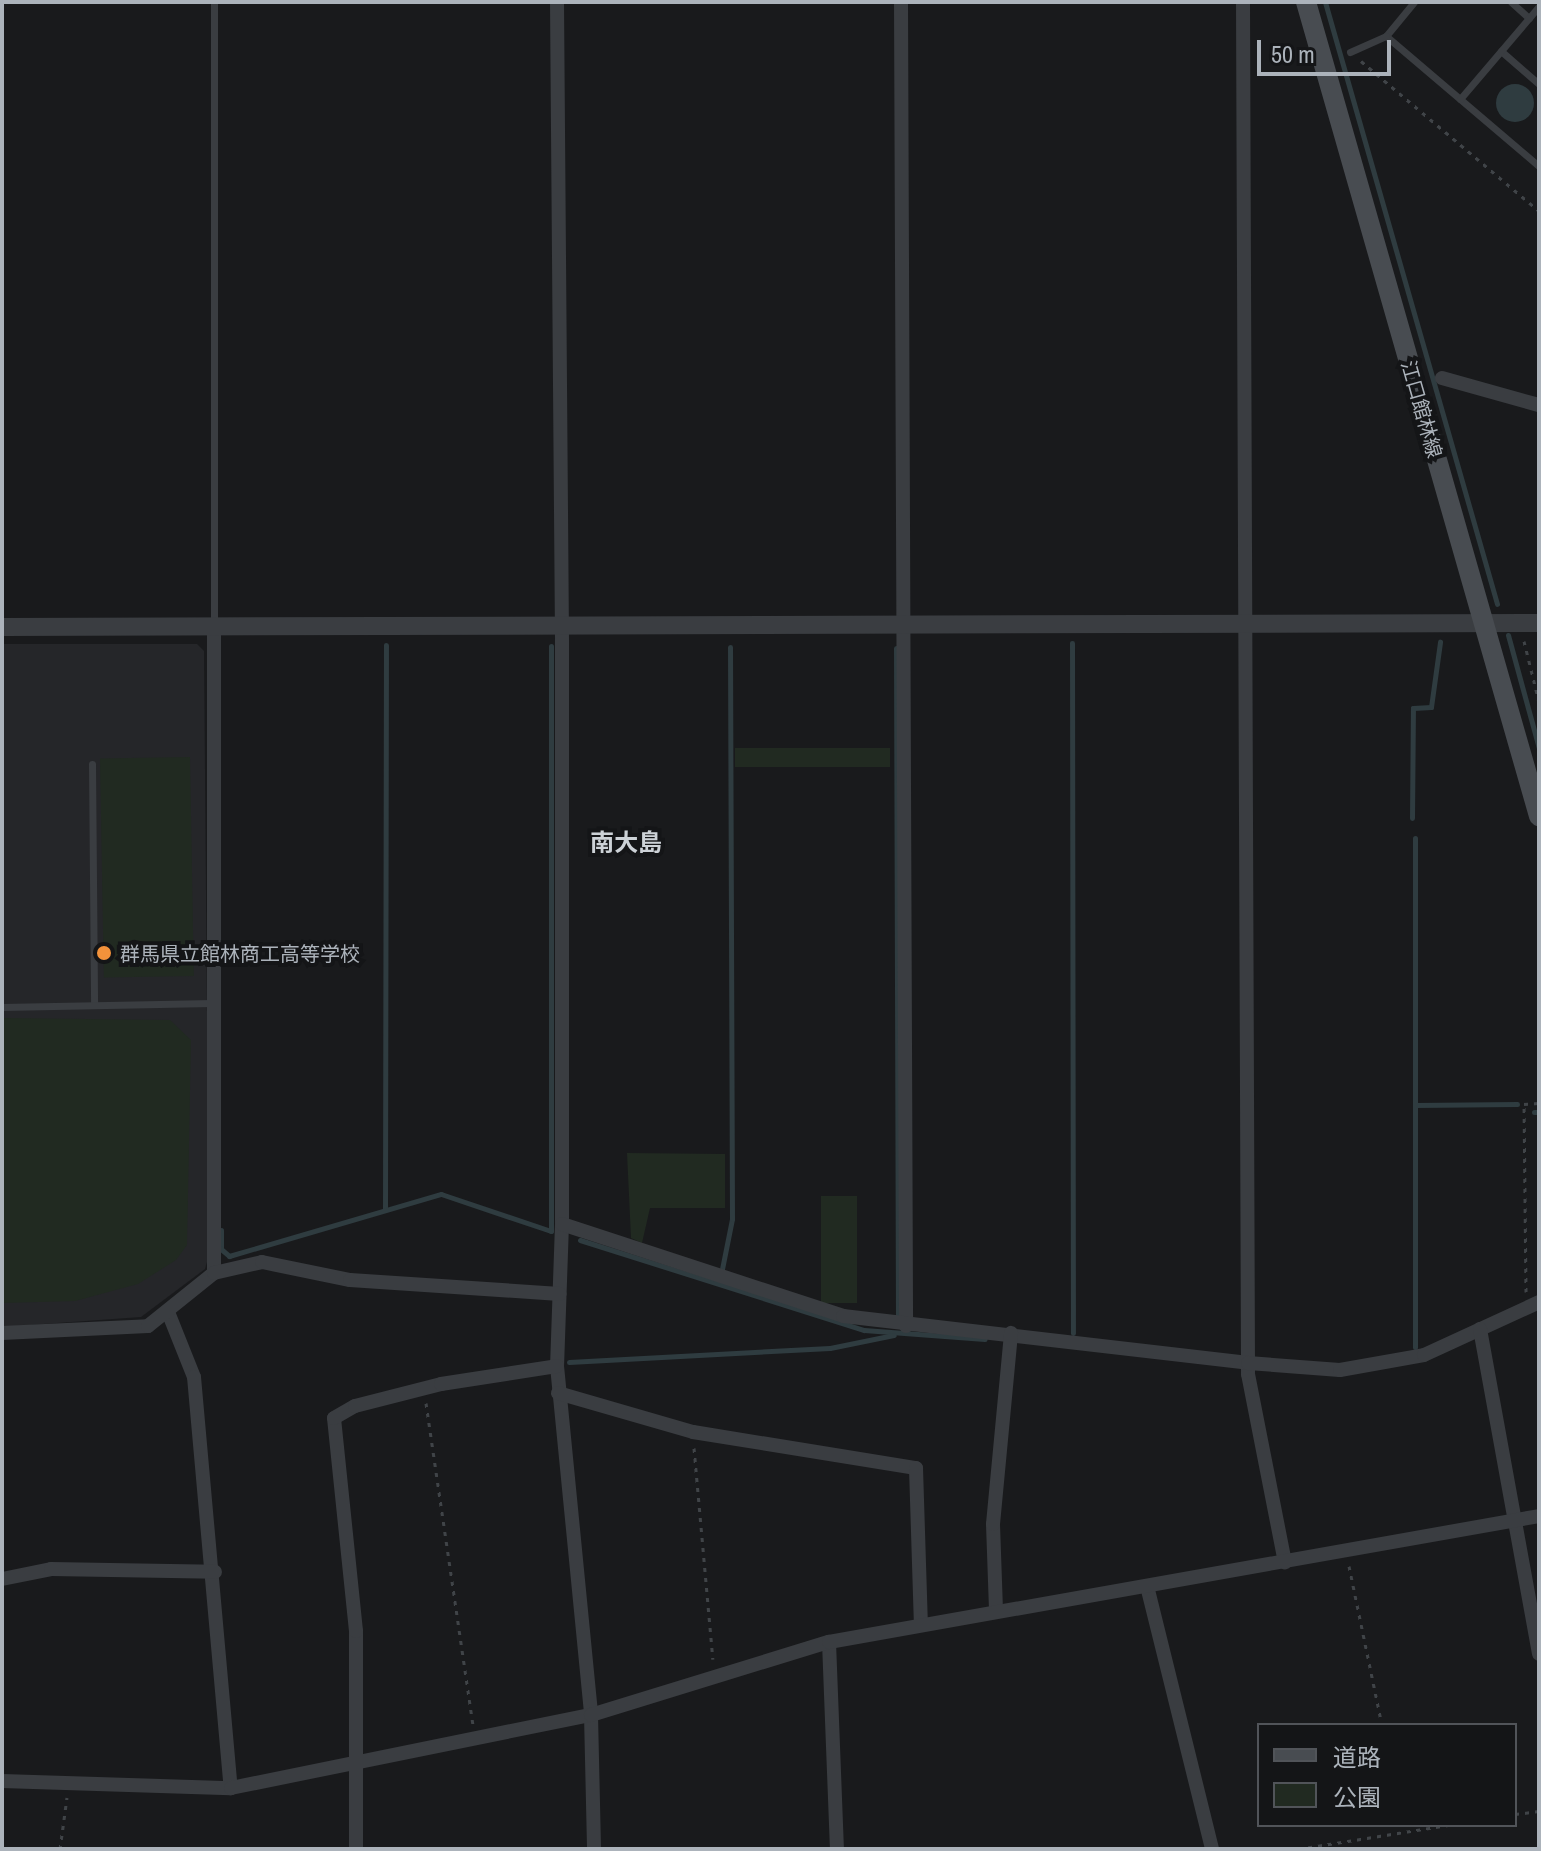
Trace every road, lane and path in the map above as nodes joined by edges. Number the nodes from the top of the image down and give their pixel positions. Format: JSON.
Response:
{"nodes":[{"id":1,"x":214,"y":2,"type":"edge"},
{"id":2,"x":557,"y":2,"type":"edge"},
{"id":3,"x":901,"y":2,"type":"edge"},
{"id":4,"x":1243,"y":2,"type":"edge"},
{"id":5,"x":1414,"y":2,"type":"edge"},
{"id":6,"x":1511,"y":2,"type":"edge"},
{"id":7,"x":1303,"y":4,"type":"edge"},
{"id":8,"x":1539,"y":6,"type":"edge"},
{"id":9,"x":1529,"y":18,"type":"junction"},
{"id":10,"x":1386,"y":36,"type":"junction"},
{"id":11,"x":1501,"y":51,"type":"junction"},
{"id":12,"x":1350,"y":52,"type":"joint"},
{"id":13,"x":1539,"y":84,"type":"edge"},
{"id":14,"x":1460,"y":99,"type":"junction"},
{"id":15,"x":1539,"y":166,"type":"edge"},
{"id":16,"x":1539,"y":211,"type":"edge"},
{"id":17,"x":1442,"y":378,"type":"dead end"},
{"id":18,"x":1539,"y":405,"type":"edge"},
{"id":19,"x":1482,"y":622,"type":"junction"},
{"id":20,"x":1519,"y":622,"type":"junction"},
{"id":21,"x":1245,"y":623,"type":"junction"},
{"id":22,"x":1539,"y":623,"type":"edge"},
{"id":23,"x":904,"y":624,"type":"junction"},
{"id":24,"x":214,"y":625,"type":"junction"},
{"id":25,"x":2,"y":627,"type":"edge"},
{"id":26,"x":562,"y":627,"type":"junction"},
{"id":27,"x":1539,"y":702,"type":"edge"},
{"id":28,"x":92,"y":764,"type":"dead end"},
{"id":29,"x":1539,"y":816,"type":"edge"},
{"id":30,"x":212,"y":1003,"type":"junction"},
{"id":31,"x":94,"y":1005,"type":"junction"},
{"id":32,"x":2,"y":1007,"type":"edge"},
{"id":33,"x":1539,"y":1103,"type":"edge"},
{"id":34,"x":562,"y":1224,"type":"junction"},
{"id":35,"x":214,"y":1273,"type":"junction"},
{"id":36,"x":560,"y":1294,"type":"junction"},
{"id":37,"x":1533,"y":1305,"type":"edge"},
{"id":38,"x":168,"y":1312,"type":"junction"},
{"id":39,"x":906,"y":1326,"type":"junction"},
{"id":40,"x":1480,"y":1329,"type":"junction"},
{"id":41,"x":2,"y":1333,"type":"edge"},
{"id":42,"x":1011,"y":1333,"type":"junction"},
{"id":43,"x":1248,"y":1363,"type":"junction"},
{"id":44,"x":557,"y":1366,"type":"junction"},
{"id":45,"x":424,"y":1388,"type":"junction"},
{"id":46,"x":558,"y":1393,"type":"junction"},
{"id":47,"x":693,"y":1432,"type":"junction"},
{"id":48,"x":1539,"y":1516,"type":"edge"},
{"id":49,"x":1511,"y":1521,"type":"junction"},
{"id":50,"x":1345,"y":1551,"type":"junction"},
{"id":51,"x":1285,"y":1562,"type":"junction"},
{"id":52,"x":215,"y":1572,"type":"junction"},
{"id":53,"x":2,"y":1579,"type":"edge"},
{"id":54,"x":1147,"y":1586,"type":"junction"},
{"id":55,"x":996,"y":1610,"type":"junction"},
{"id":56,"x":921,"y":1625,"type":"junction"},
{"id":57,"x":829,"y":1642,"type":"junction"},
{"id":58,"x":1539,"y":1654,"type":"edge"},
{"id":59,"x":714,"y":1677,"type":"junction"},
{"id":60,"x":591,"y":1715,"type":"junction"},
{"id":61,"x":1382,"y":1723,"type":"edge"},
{"id":62,"x":475,"y":1739,"type":"junction"},
{"id":63,"x":355,"y":1765,"type":"junction"},
{"id":64,"x":2,"y":1781,"type":"edge"},
{"id":65,"x":68,"y":1785,"type":"junction"},
{"id":66,"x":231,"y":1788,"type":"junction"},
{"id":67,"x":1539,"y":1811,"type":"edge"},
{"id":68,"x":1517,"y":1814,"type":"edge"},
{"id":69,"x":1404,"y":1827,"type":"edge"},
{"id":70,"x":1436,"y":1827,"type":"edge"},
{"id":71,"x":1405,"y":1832,"type":"junction"},
{"id":72,"x":60,"y":1849,"type":"edge"},
{"id":73,"x":356,"y":1849,"type":"edge"},
{"id":74,"x":594,"y":1849,"type":"edge"},
{"id":75,"x":837,"y":1849,"type":"edge"},
{"id":76,"x":1212,"y":1849,"type":"edge"},
{"id":77,"x":1298,"y":1849,"type":"edge"}],
"edges":[{"from":1,"to":24,"type":"lane"},
{"from":2,"to":26,"type":"street"},
{"from":3,"to":23,"type":"street"},
{"from":4,"to":21,"type":"street"},
{"from":5,"to":10,"type":"lane"},
{"from":6,"to":9,"type":"lane"},
{"from":7,"to":19,"type":"main road","name":"江口館林線"},
{"from":8,"to":9,"type":"lane"},
{"from":9,"to":11,"type":"lane"},
{"from":10,"to":12,"type":"lane"},
{"from":10,"to":14,"type":"lane"},
{"from":11,"to":13,"type":"lane"},
{"from":11,"to":14,"type":"lane"},
{"from":12,"to":16,"type":"path"},
{"from":14,"to":15,"type":"lane"},
{"from":17,"to":18,"type":"street"},
{"from":19,"to":20,"type":"street"},
{"from":19,"to":21,"type":"street"},
{"from":19,"to":29,"type":"main road","name":"江口館林線"},
{"from":20,"to":22,"type":"street"},
{"from":20,"to":27,"type":"path"},
{"from":21,"to":23,"type":"street"},
{"from":21,"to":43,"type":"street"},
{"from":23,"to":26,"type":"street"},
{"from":23,"to":39,"type":"street"},
{"from":24,"to":25,"type":"street"},
{"from":24,"to":26,"type":"street"},
{"from":24,"to":30,"type":"street"},
{"from":26,"to":34,"type":"street"},
{"from":28,"to":31,"type":"lane"},
{"from":30,"to":31,"type":"lane"},
{"from":30,"to":35,"type":"street"},
{"from":31,"to":32,"type":"lane"},
{"from":33,"to":37,"type":"path"},
{"from":34,"to":36,"type":"street"},
{"from":34,"to":39,"type":"street"},
{"from":35,"to":36,"type":"street"},
{"from":35,"to":38,"type":"street"},
{"from":36,"to":44,"type":"street"},
{"from":37,"to":40,"type":"street"},
{"from":38,"to":41,"type":"street"},
{"from":38,"to":52,"type":"street"},
{"from":39,"to":42,"type":"street"},
{"from":40,"to":43,"type":"street"},
{"from":40,"to":49,"type":"street"},
{"from":42,"to":43,"type":"street"},
{"from":42,"to":55,"type":"street"},
{"from":43,"to":51,"type":"street"},
{"from":44,"to":45,"type":"street"},
{"from":44,"to":46,"type":"street"},
{"from":45,"to":62,"type":"path"},
{"from":45,"to":63,"type":"street"},
{"from":46,"to":47,"type":"street"},
{"from":46,"to":60,"type":"street"},
{"from":47,"to":56,"type":"street"},
{"from":47,"to":59,"type":"path"},
{"from":48,"to":49,"type":"street"},
{"from":49,"to":50,"type":"street"},
{"from":49,"to":58,"type":"street"},
{"from":50,"to":51,"type":"street"},
{"from":50,"to":61,"type":"path"},
{"from":51,"to":54,"type":"street"},
{"from":52,"to":53,"type":"street"},
{"from":52,"to":66,"type":"street"},
{"from":54,"to":55,"type":"street"},
{"from":54,"to":76,"type":"street"},
{"from":55,"to":56,"type":"street"},
{"from":56,"to":57,"type":"street"},
{"from":57,"to":59,"type":"street"},
{"from":57,"to":75,"type":"street"},
{"from":59,"to":60,"type":"street"},
{"from":60,"to":62,"type":"street"},
{"from":60,"to":74,"type":"street"},
{"from":62,"to":63,"type":"street"},
{"from":63,"to":66,"type":"street"},
{"from":63,"to":73,"type":"street"},
{"from":64,"to":65,"type":"street"},
{"from":65,"to":66,"type":"street"},
{"from":65,"to":72,"type":"path"},
{"from":67,"to":68,"type":"path"},
{"from":69,"to":71,"type":"path"},
{"from":70,"to":71,"type":"path"},
{"from":71,"to":77,"type":"path"}]}
